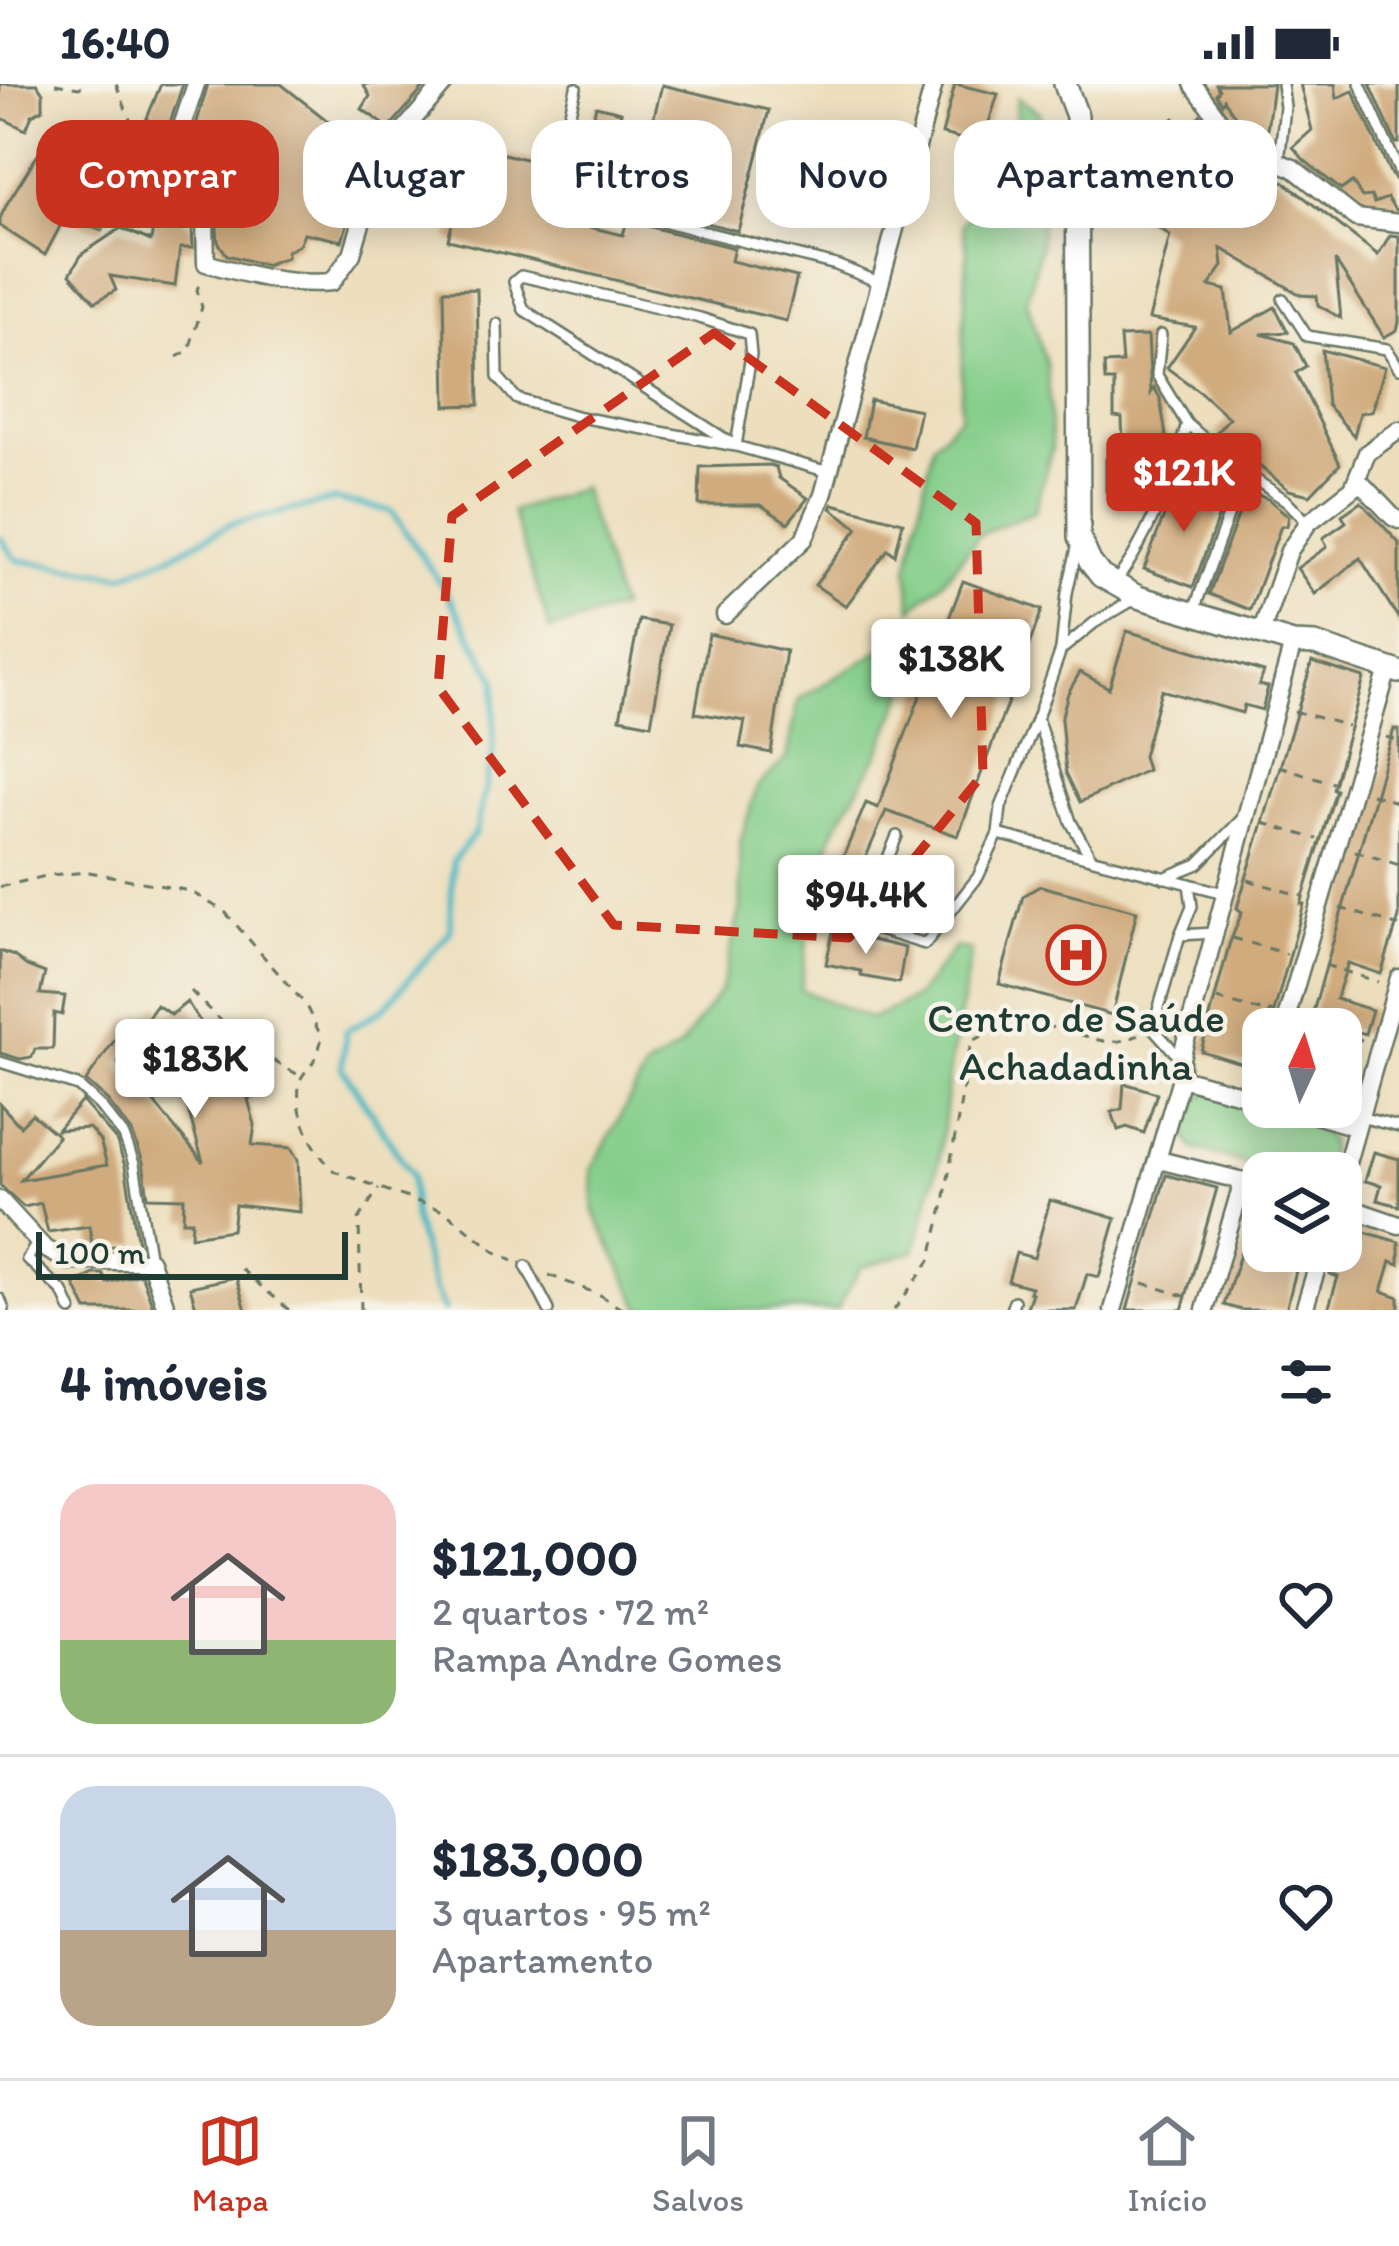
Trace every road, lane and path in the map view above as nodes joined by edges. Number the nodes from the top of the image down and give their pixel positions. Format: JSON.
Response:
{"nodes":[{"id":1,"x":55,"y":84,"type":"edge"},
{"id":2,"x":86,"y":84,"type":"edge"},
{"id":3,"x":116,"y":84,"type":"edge"},
{"id":4,"x":196,"y":84,"type":"edge"},
{"id":5,"x":444,"y":84,"type":"edge"},
{"id":6,"x":934,"y":84,"type":"edge"},
{"id":7,"x":1065,"y":84,"type":"edge"},
{"id":8,"x":1193,"y":84,"type":"edge"},
{"id":9,"x":1282,"y":84,"type":"edge"},
{"id":10,"x":1360,"y":84,"type":"edge"},
{"id":11,"x":576,"y":88,"type":"dead end"},
{"id":12,"x":130,"y":120,"type":"edge"},
{"id":13,"x":1279,"y":162,"type":"junction"},
{"id":14,"x":1399,"y":171,"type":"edge"},
{"id":15,"x":1399,"y":223,"type":"edge"},
{"id":16,"x":206,"y":263,"type":"junction"},
{"id":17,"x":881,"y":283,"type":"junction"},
{"id":18,"x":1283,"y":299,"type":"dead end"},
{"id":19,"x":497,"y":324,"type":"dead end"},
{"id":20,"x":1161,"y":334,"type":"dead end"},
{"id":21,"x":177,"y":357,"type":"dead end"},
{"id":22,"x":1399,"y":368,"type":"edge"},
{"id":23,"x":1187,"y":424,"type":"junction"},
{"id":24,"x":1399,"y":430,"type":"edge"},
{"id":25,"x":736,"y":446,"type":"junction"},
{"id":26,"x":829,"y":472,"type":"junction"},
{"id":27,"x":1244,"y":472,"type":"junction"},
{"id":28,"x":1358,"y":480,"type":"junction"},
{"id":29,"x":1399,"y":520,"type":"edge"},
{"id":30,"x":1308,"y":524,"type":"junction"},
{"id":31,"x":1079,"y":537,"type":"junction"},
{"id":32,"x":1113,"y":584,"type":"junction"},
{"id":33,"x":1138,"y":598,"type":"junction"},
{"id":34,"x":1192,"y":614,"type":"junction"},
{"id":35,"x":724,"y":615,"type":"dead end"},
{"id":36,"x":1261,"y":633,"type":"junction"},
{"id":37,"x":1293,"y":643,"type":"junction"},
{"id":38,"x":1061,"y":650,"type":"junction"},
{"id":39,"x":1394,"y":670,"type":"edge"},
{"id":40,"x":1275,"y":705,"type":"junction"},
{"id":41,"x":1037,"y":718,"type":"junction"},
{"id":42,"x":1370,"y":733,"type":"junction"},
{"id":43,"x":1399,"y":741,"type":"edge"},
{"id":44,"x":1260,"y":760,"type":"junction"},
{"id":45,"x":1354,"y":789,"type":"junction"},
{"id":46,"x":1399,"y":803,"type":"edge"},
{"id":47,"x":1244,"y":817,"type":"junction"},
{"id":48,"x":998,"y":834,"type":"junction"},
{"id":49,"x":897,"y":836,"type":"dead end"},
{"id":50,"x":1091,"y":859,"type":"junction"},
{"id":51,"x":1164,"y":878,"type":"junction"},
{"id":52,"x":1189,"y":884,"type":"junction"},
{"id":53,"x":0,"y":887,"type":"edge"},
{"id":54,"x":1224,"y":893,"type":"junction"},
{"id":55,"x":1214,"y":933,"type":"junction"},
{"id":56,"x":1180,"y":935,"type":"junction"},
{"id":57,"x":1399,"y":978,"type":"edge"},
{"id":58,"x":191,"y":992,"type":"dead end"},
{"id":59,"x":1198,"y":994,"type":"junction"},
{"id":60,"x":1289,"y":1008,"type":"edge"},
{"id":61,"x":1242,"y":1009,"type":"edge"},
{"id":62,"x":1154,"y":1028,"type":"junction"},
{"id":63,"x":0,"y":1062,"type":"edge"},
{"id":64,"x":1181,"y":1068,"type":"junction"},
{"id":65,"x":301,"y":1076,"type":"junction"},
{"id":66,"x":1242,"y":1091,"type":"edge"},
{"id":67,"x":1362,"y":1108,"type":"edge"},
{"id":68,"x":1362,"y":1122,"type":"edge"},
{"id":69,"x":1399,"y":1127,"type":"edge"},
{"id":70,"x":1159,"y":1160,"type":"junction"},
{"id":71,"x":1242,"y":1180,"type":"edge"},
{"id":72,"x":1242,"y":1183,"type":"edge"},
{"id":73,"x":379,"y":1188,"type":"junction"},
{"id":74,"x":0,"y":1200,"type":"edge"},
{"id":75,"x":1362,"y":1212,"type":"edge"},
{"id":76,"x":1399,"y":1225,"type":"edge"},
{"id":77,"x":38,"y":1242,"type":"junction"},
{"id":78,"x":1224,"y":1244,"type":"junction"},
{"id":79,"x":1242,"y":1249,"type":"edge"},
{"id":80,"x":150,"y":1261,"type":"junction"},
{"id":81,"x":526,"y":1266,"type":"junction"},
{"id":82,"x":241,"y":1269,"type":"dead end"},
{"id":83,"x":1316,"y":1272,"type":"edge"},
{"id":84,"x":1124,"y":1277,"type":"junction"},
{"id":85,"x":0,"y":1299,"type":"edge"},
{"id":86,"x":1206,"y":1307,"type":"edge"},
{"id":87,"x":4,"y":1310,"type":"edge"},
{"id":88,"x":70,"y":1310,"type":"edge"},
{"id":89,"x":167,"y":1310,"type":"edge"},
{"id":90,"x":289,"y":1310,"type":"edge"},
{"id":91,"x":361,"y":1310,"type":"edge"},
{"id":92,"x":549,"y":1310,"type":"edge"},
{"id":93,"x":623,"y":1310,"type":"edge"},
{"id":94,"x":895,"y":1310,"type":"edge"},
{"id":95,"x":1113,"y":1310,"type":"edge"},
{"id":96,"x":1304,"y":1310,"type":"edge"}],
"edges":[{"from":1,"to":2,"type":"path"},
{"from":3,"to":12,"type":"path"},
{"from":4,"to":16,"type":"street"},
{"from":5,"to":16,"type":"street"},
{"from":6,"to":17,"type":"street"},
{"from":7,"to":31,"type":"street"},
{"from":8,"to":13,"type":"street"},
{"from":9,"to":13,"type":"lane"},
{"from":10,"to":14,"type":"lane"},
{"from":11,"to":17,"type":"lane"},
{"from":13,"to":15,"type":"street"},
{"from":16,"to":21,"type":"path"},
{"from":17,"to":26,"type":"street"},
{"from":18,"to":22,"type":"lane"},
{"from":19,"to":25,"type":"lane"},
{"from":20,"to":23,"type":"lane"},
{"from":23,"to":27,"type":"lane"},
{"from":23,"to":32,"type":"lane"},
{"from":24,"to":28,"type":"street"},
{"from":25,"to":25,"type":"lane"},
{"from":25,"to":26,"type":"lane"},
{"from":26,"to":35,"type":"street"},
{"from":27,"to":30,"type":"lane"},
{"from":27,"to":34,"type":"lane"},
{"from":28,"to":29,"type":"street"},
{"from":28,"to":30,"type":"street"},
{"from":30,"to":36,"type":"street"},
{"from":31,"to":32,"type":"street"},
{"from":31,"to":38,"type":"lane"},
{"from":32,"to":33,"type":"street"},
{"from":33,"to":34,"type":"street"},
{"from":33,"to":38,"type":"lane"},
{"from":34,"to":36,"type":"street"},
{"from":36,"to":37,"type":"street"},
{"from":37,"to":39,"type":"street"},
{"from":37,"to":40,"type":"street"},
{"from":38,"to":41,"type":"lane"},
{"from":39,"to":42,"type":"street"},
{"from":40,"to":42,"type":"path"},
{"from":40,"to":44,"type":"street"},
{"from":41,"to":48,"type":"lane"},
{"from":41,"to":50,"type":"lane"},
{"from":42,"to":43,"type":"path"},
{"from":42,"to":45,"type":"street"},
{"from":44,"to":45,"type":"path"},
{"from":44,"to":47,"type":"street"},
{"from":45,"to":46,"type":"path"},
{"from":45,"to":60,"type":"street"},
{"from":47,"to":51,"type":"lane"},
{"from":47,"to":54,"type":"street"},
{"from":48,"to":49,"type":"lane"},
{"from":48,"to":50,"type":"lane"},
{"from":50,"to":51,"type":"lane"},
{"from":51,"to":52,"type":"lane"},
{"from":52,"to":54,"type":"lane"},
{"from":52,"to":56,"type":"lane"},
{"from":53,"to":65,"type":"path"},
{"from":54,"to":55,"type":"street"},
{"from":55,"to":56,"type":"lane"},
{"from":55,"to":59,"type":"street"},
{"from":56,"to":62,"type":"lane"},
{"from":57,"to":67,"type":"street"},
{"from":58,"to":65,"type":"path"},
{"from":59,"to":61,"type":"path"},
{"from":59,"to":64,"type":"street"},
{"from":62,"to":64,"type":"lane"},
{"from":62,"to":94,"type":"path"},
{"from":63,"to":80,"type":"lane"},
{"from":64,"to":66,"type":"street"},
{"from":64,"to":70,"type":"street"},
{"from":65,"to":73,"type":"path"},
{"from":68,"to":69,"type":"lane"},
{"from":70,"to":71,"type":"street"},
{"from":70,"to":84,"type":"street"},
{"from":72,"to":78,"type":"street"},
{"from":73,"to":81,"type":"path"},
{"from":73,"to":91,"type":"path"},
{"from":74,"to":77,"type":"street"},
{"from":75,"to":76,"type":"street"},
{"from":77,"to":80,"type":"street"},
{"from":77,"to":88,"type":"lane"},
{"from":78,"to":79,"type":"path"},
{"from":78,"to":86,"type":"street"},
{"from":80,"to":89,"type":"street"},
{"from":81,"to":92,"type":"lane"},
{"from":81,"to":93,"type":"path"},
{"from":82,"to":90,"type":"path"},
{"from":83,"to":96,"type":"street"},
{"from":84,"to":86,"type":"path"},
{"from":84,"to":95,"type":"street"},
{"from":85,"to":87,"type":"lane"}]}
